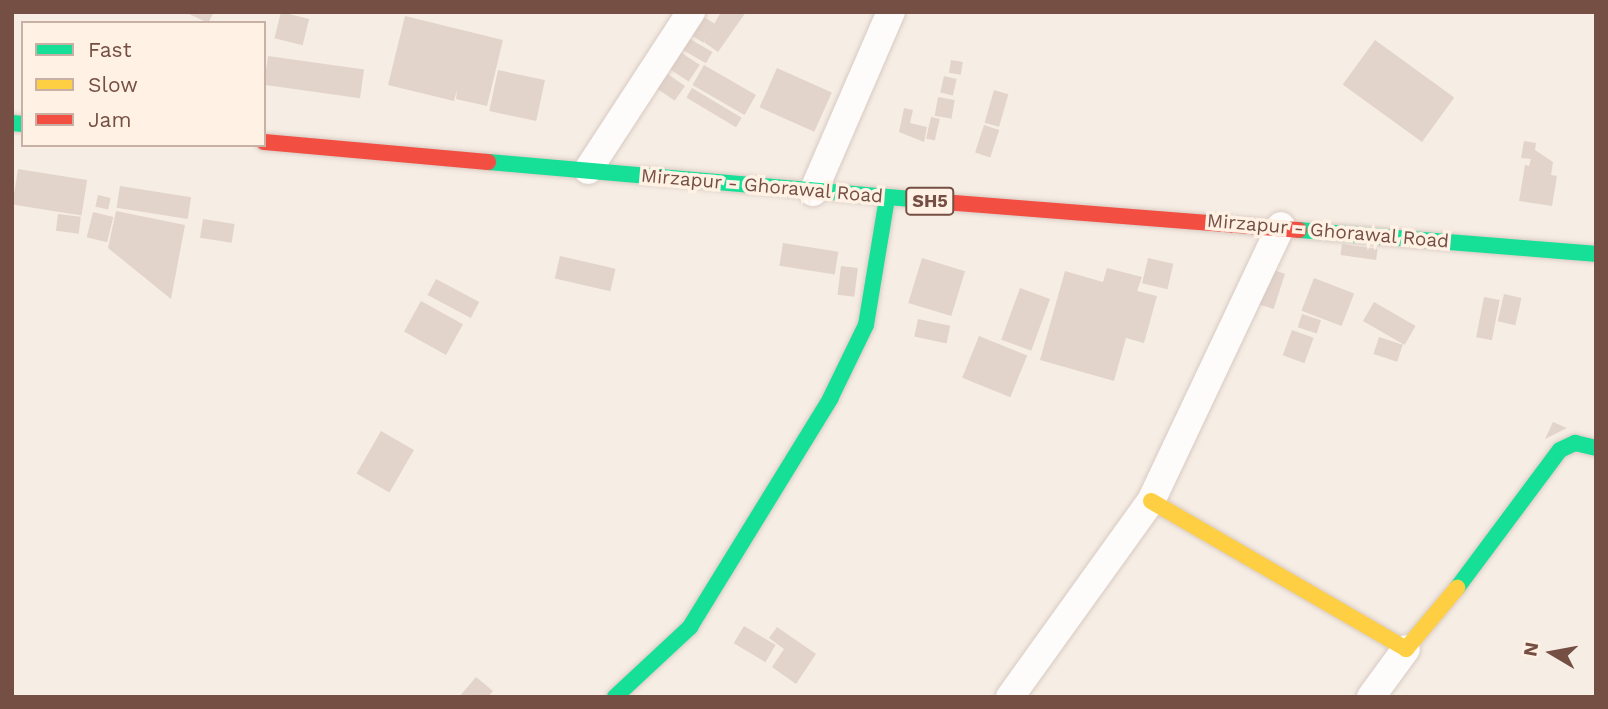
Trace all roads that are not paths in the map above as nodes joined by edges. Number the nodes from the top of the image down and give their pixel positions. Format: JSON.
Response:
{"nodes":[{"id":1,"x":691,"y":12,"type":"edge"},
{"id":2,"x":891,"y":12,"type":"edge"},
{"id":3,"x":266,"y":142,"type":"edge"},
{"id":4,"x":588,"y":170,"type":"junction"},
{"id":5,"x":813,"y":192,"type":"junction"},
{"id":6,"x":887,"y":198,"type":"junction"},
{"id":7,"x":1281,"y":226,"type":"junction"},
{"id":8,"x":1596,"y":254,"type":"edge"},
{"id":9,"x":1596,"y":449,"type":"edge"},
{"id":10,"x":1151,"y":501,"type":"junction"},
{"id":11,"x":1406,"y":649,"type":"junction"},
{"id":12,"x":615,"y":697,"type":"edge"},
{"id":13,"x":1010,"y":697,"type":"edge"},
{"id":14,"x":1371,"y":697,"type":"edge"}],
"edges":[{"from":1,"to":4,"type":"street"},
{"from":2,"to":5,"type":"street"},
{"from":3,"to":4,"type":"main road","name":"Mirzapur - Ghorawal Road","number":"SH5"},
{"from":4,"to":5,"type":"main road","name":"Mirzapur - Ghorawal Road","number":"SH5"},
{"from":5,"to":6,"type":"main road","name":"Mirzapur - Ghorawal Road","number":"SH5"},
{"from":6,"to":7,"type":"main road","name":"Mirzapur - Ghorawal Road","number":"SH5"},
{"from":6,"to":12,"type":"main road"},
{"from":7,"to":8,"type":"main road","name":"Mirzapur - Ghorawal Road","number":"SH5"},
{"from":7,"to":10,"type":"street"},
{"from":9,"to":11,"type":"main road"},
{"from":10,"to":11,"type":"main road"},
{"from":10,"to":13,"type":"street"},
{"from":11,"to":14,"type":"street"}]}
